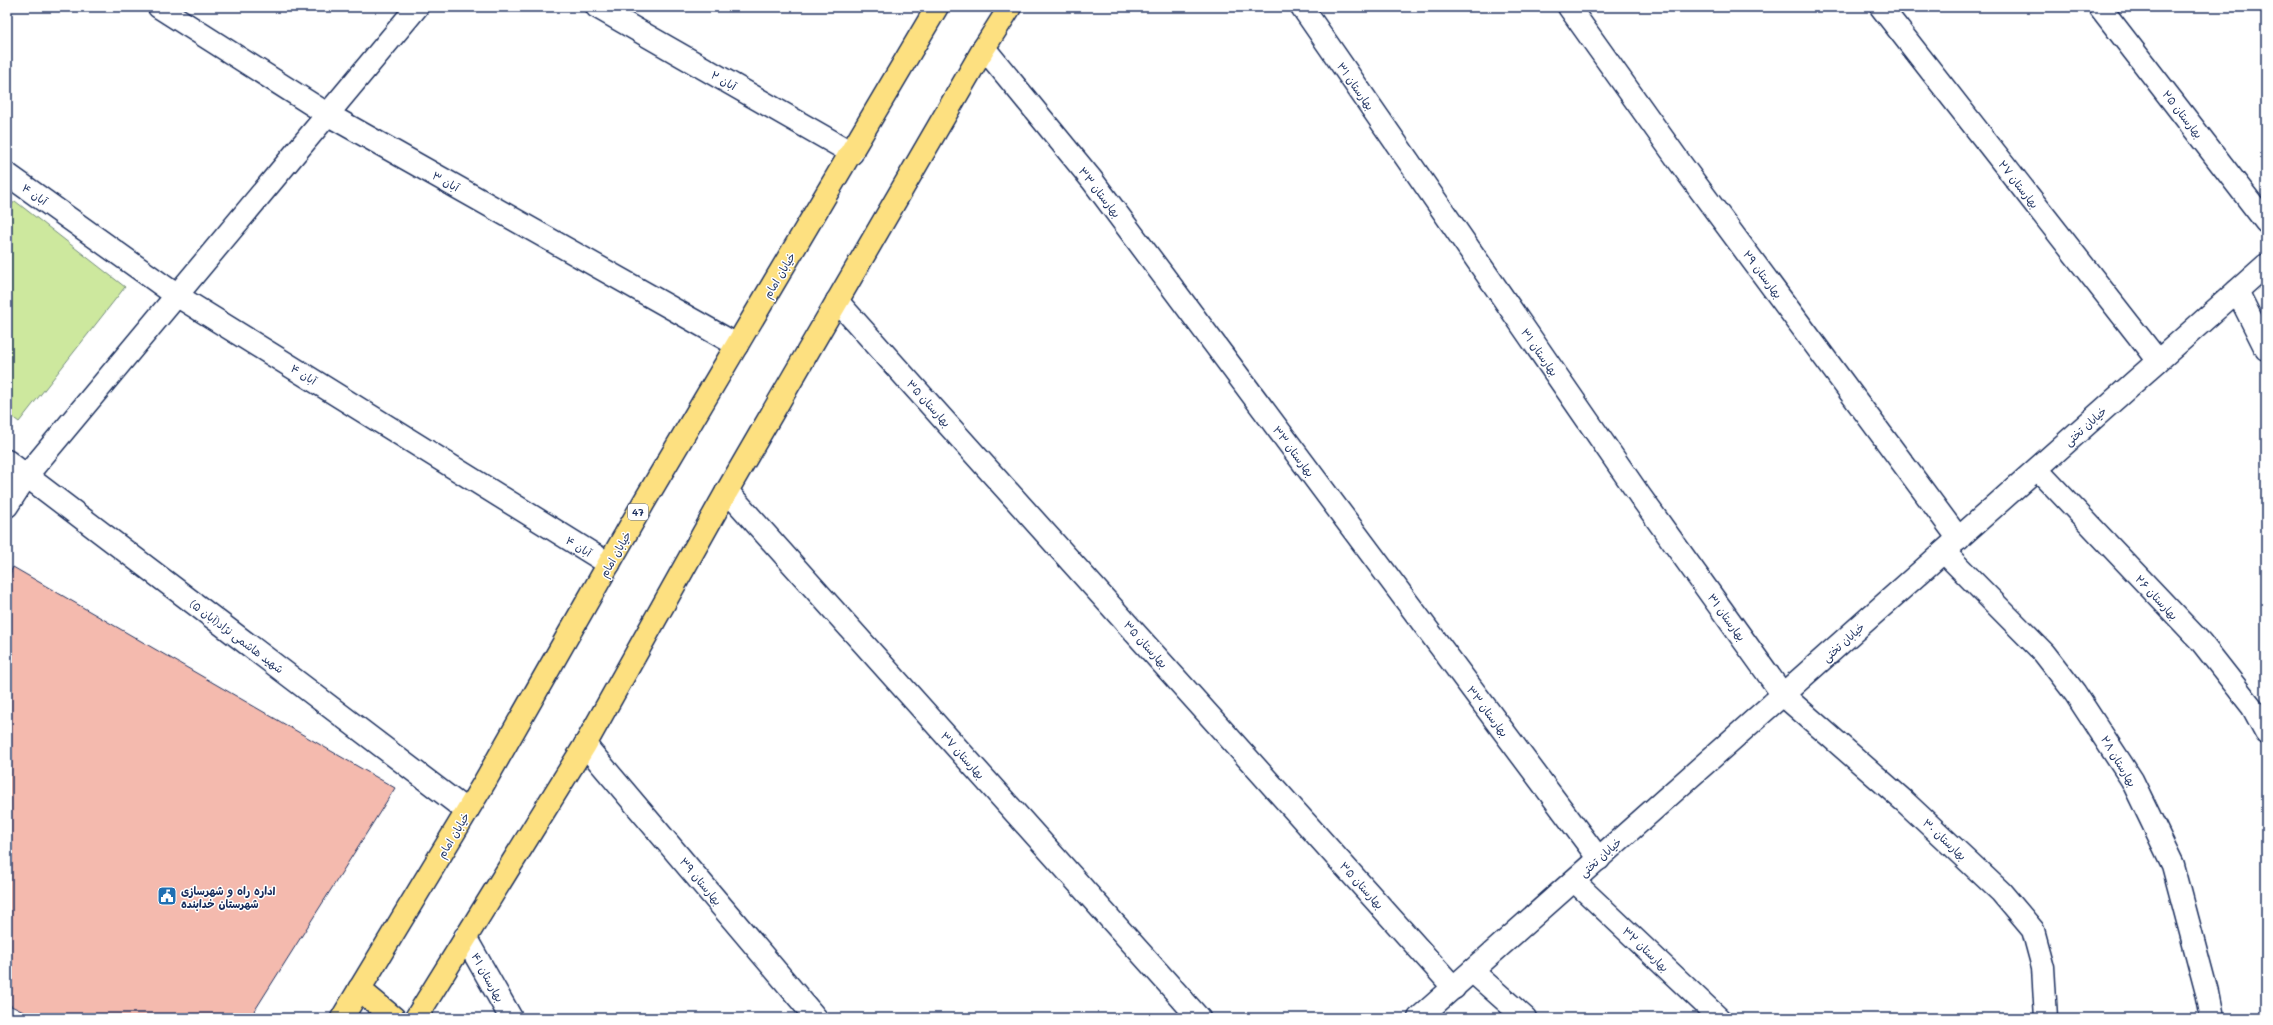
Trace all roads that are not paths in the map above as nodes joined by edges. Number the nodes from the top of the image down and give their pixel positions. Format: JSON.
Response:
{"nodes":[{"id":1,"x":159,"y":7,"type":"edge"},
{"id":2,"x":417,"y":7,"type":"edge"},
{"id":3,"x":597,"y":7,"type":"edge"},
{"id":4,"x":937,"y":7,"type":"edge"},
{"id":5,"x":1010,"y":7,"type":"edge"},
{"id":6,"x":1302,"y":7,"type":"edge"},
{"id":7,"x":1569,"y":7,"type":"edge"},
{"id":8,"x":1881,"y":7,"type":"edge"},
{"id":9,"x":2100,"y":7,"type":"edge"},
{"id":10,"x":984,"y":48,"type":"junction"},
{"id":11,"x":328,"y":114,"type":"junction"},
{"id":12,"x":852,"y":153,"type":"junction"},
{"id":13,"x":7,"y":174,"type":"edge"},
{"id":14,"x":2266,"y":222,"type":"edge"},
{"id":15,"x":2266,"y":265,"type":"edge"},
{"id":16,"x":2238,"y":291,"type":"junction"},
{"id":17,"x":176,"y":295,"type":"junction"},
{"id":18,"x":837,"y":301,"type":"junction"},
{"id":19,"x":738,"y":345,"type":"junction"},
{"id":20,"x":2266,"y":349,"type":"edge"},
{"id":21,"x":2158,"y":361,"type":"junction"},
{"id":22,"x":7,"y":461,"type":"edge"},
{"id":23,"x":2037,"y":469,"type":"junction"},
{"id":24,"x":26,"y":475,"type":"junction"},
{"id":25,"x":727,"y":491,"type":"junction"},
{"id":26,"x":7,"y":506,"type":"edge"},
{"id":27,"x":1951,"y":545,"type":"junction"},
{"id":28,"x":609,"y":564,"type":"junction"},
{"id":29,"x":1783,"y":695,"type":"junction"},
{"id":30,"x":2266,"y":733,"type":"edge"},
{"id":31,"x":585,"y":745,"type":"junction"},
{"id":32,"x":468,"y":811,"type":"junction"},
{"id":33,"x":1599,"y":858,"type":"junction"},
{"id":34,"x":1574,"y":880,"type":"junction"},
{"id":35,"x":465,"y":937,"type":"junction"},
{"id":36,"x":1472,"y":971,"type":"junction"},
{"id":37,"x":1454,"y":988,"type":"junction"},
{"id":38,"x":359,"y":989,"type":"junction"},
{"id":39,"x":342,"y":1018,"type":"edge"},
{"id":40,"x":394,"y":1018,"type":"edge"},
{"id":41,"x":416,"y":1018,"type":"edge"},
{"id":42,"x":511,"y":1018,"type":"edge"},
{"id":43,"x":816,"y":1018,"type":"edge"},
{"id":44,"x":1199,"y":1018,"type":"edge"},
{"id":45,"x":1419,"y":1018,"type":"edge"},
{"id":46,"x":1525,"y":1018,"type":"edge"},
{"id":47,"x":1719,"y":1018,"type":"edge"},
{"id":48,"x":2046,"y":1018,"type":"edge"},
{"id":49,"x":2212,"y":1018,"type":"edge"}],
"edges":[{"from":1,"to":11,"type":"street","name":"آبان ۳"},
{"from":2,"to":11,"type":"street"},
{"from":3,"to":12,"type":"street","name":"آبان ۲"},
{"from":4,"to":12,"type":"main road","name":"خیابان امام","number":"47"},
{"from":5,"to":10,"type":"main road"},
{"from":6,"to":29,"type":"street","name":"بهارستان ۳۱"},
{"from":7,"to":27,"type":"street","name":"بهارستان ۲۹"},
{"from":8,"to":21,"type":"street","name":"بهارستان ۲۷"},
{"from":9,"to":14,"type":"street","name":"بهارستان ۲۵"},
{"from":10,"to":18,"type":"main road"},
{"from":10,"to":33,"type":"street","name":"بهارستان ۳۳"},
{"from":11,"to":17,"type":"street"},
{"from":11,"to":19,"type":"street","name":"آبان ۳"},
{"from":12,"to":19,"type":"main road","name":"خیابان امام","number":"47"},
{"from":13,"to":17,"type":"street","name":"آبان ۴"},
{"from":15,"to":16,"type":"street","name":"خیابان تختی"},
{"from":16,"to":20,"type":"street"},
{"from":16,"to":21,"type":"street","name":"خیابان تختی"},
{"from":17,"to":24,"type":"street"},
{"from":17,"to":28,"type":"street","name":"آبان ۴"},
{"from":18,"to":25,"type":"main road"},
{"from":18,"to":37,"type":"street","name":"بهارستان ۳۵"},
{"from":19,"to":28,"type":"main road","name":"خیابان امام","number":"47"},
{"from":21,"to":23,"type":"street","name":"خیابان تختی"},
{"from":22,"to":24,"type":"street","name":"(آبان ۵)شهید هاشمی نژاد"},
{"from":23,"to":27,"type":"street","name":"خیابان تختی"},
{"from":23,"to":30,"type":"lane","name":"بهارستان ۲۶"},
{"from":24,"to":26,"type":"street"},
{"from":24,"to":32,"type":"street","name":"(آبان ۵)شهید هاشمی نژاد"},
{"from":25,"to":31,"type":"main road"},
{"from":25,"to":44,"type":"street","name":"بهارستان ۳۷"},
{"from":27,"to":29,"type":"street","name":"خیابان تختی"},
{"from":27,"to":49,"type":"street","name":"بهارستان ۲۸"},
{"from":28,"to":32,"type":"main road","name":"خیابان امام","number":"47"},
{"from":29,"to":33,"type":"street","name":"خیابان تختی"},
{"from":29,"to":48,"type":"street","name":"بهارستان ۳۰"},
{"from":31,"to":35,"type":"main road"},
{"from":31,"to":43,"type":"street","name":"بهارستان ۳۹"},
{"from":32,"to":38,"type":"main road","name":"خیابان امام","number":"47"},
{"from":33,"to":34,"type":"street","name":"خیابان تختی"},
{"from":34,"to":36,"type":"street","name":"خیابان تختی"},
{"from":34,"to":47,"type":"lane","name":"بهارستان ۳۲"},
{"from":35,"to":41,"type":"main road"},
{"from":35,"to":42,"type":"street","name":"بهارستان ۴۱"},
{"from":36,"to":37,"type":"street","name":"خیابان تختی"},
{"from":36,"to":46,"type":"street"},
{"from":37,"to":45,"type":"street","name":"خیابان تختی"},
{"from":38,"to":39,"type":"main road","name":"خیابان امام","number":"47"},
{"from":38,"to":40,"type":"main road"}]}
